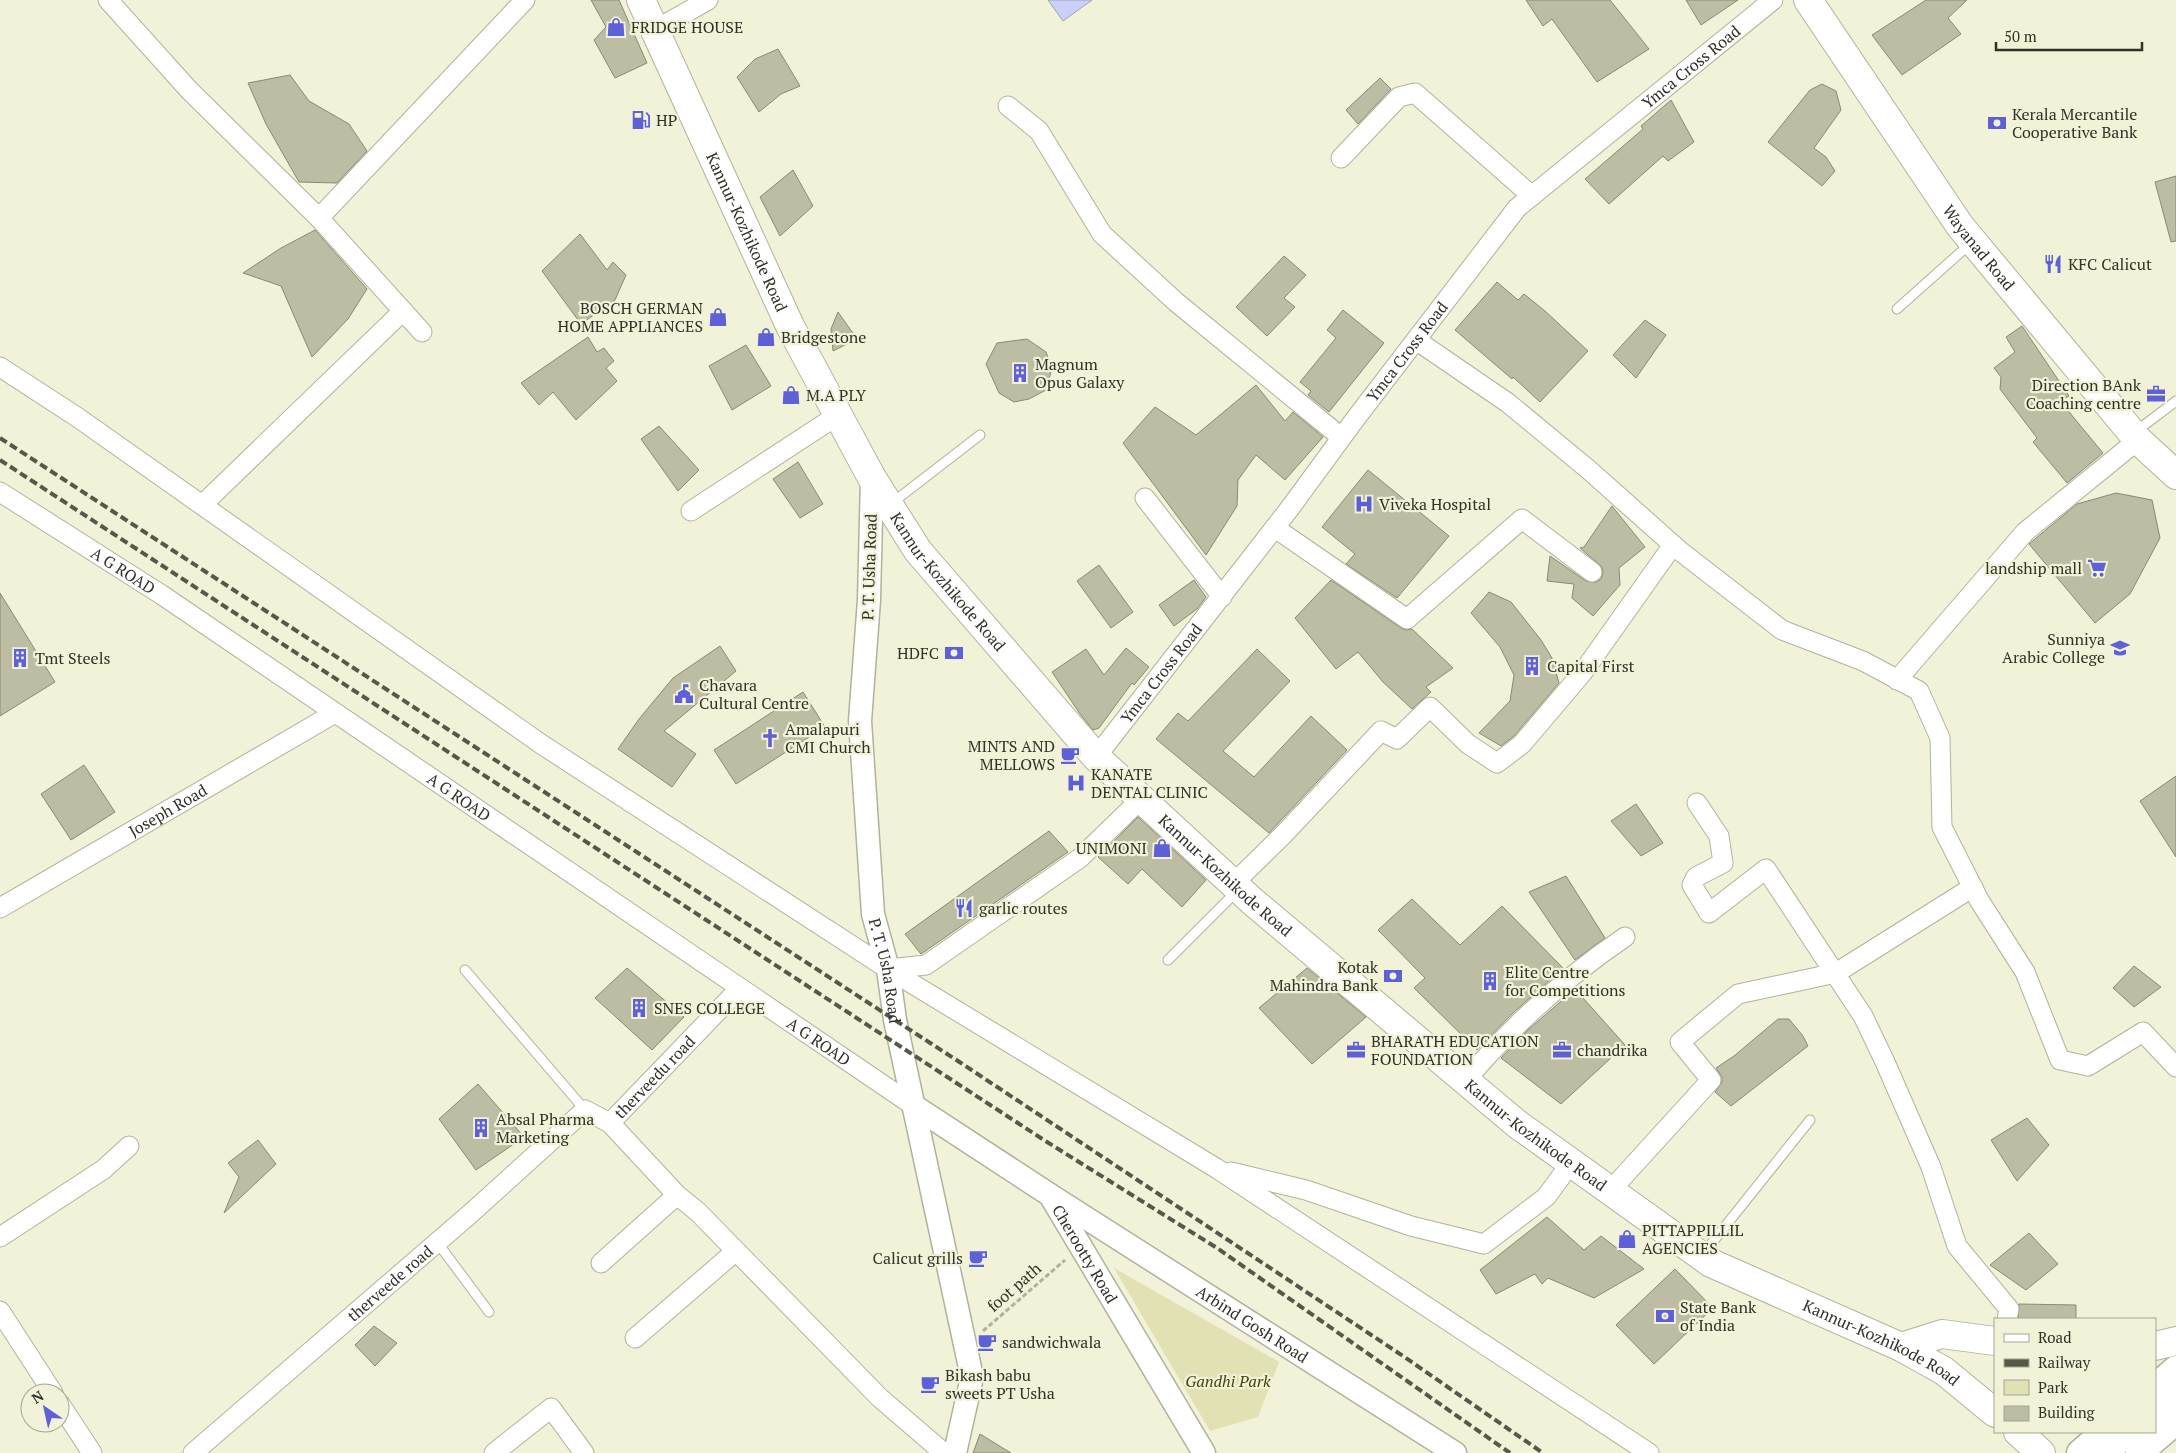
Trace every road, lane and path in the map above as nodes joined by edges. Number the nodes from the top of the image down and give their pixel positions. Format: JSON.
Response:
{"nodes":[{"id":1,"x":108,"y":0,"type":"edge"},
{"id":2,"x":525,"y":0,"type":"edge"},
{"id":3,"x":641,"y":0,"type":"edge"},
{"id":4,"x":708,"y":0,"type":"edge"},
{"id":5,"x":1773,"y":0,"type":"edge"},
{"id":6,"x":1808,"y":0,"type":"edge"},
{"id":7,"x":655,"y":30,"type":"junction"},
{"id":8,"x":1008,"y":106,"type":"dead end"},
{"id":9,"x":1341,"y":158,"type":"dead end"},
{"id":10,"x":1532,"y":196,"type":"junction"},
{"id":11,"x":319,"y":218,"type":"junction"},
{"id":12,"x":1973,"y":242,"type":"junction"},
{"id":13,"x":1897,"y":309,"type":"dead end"},
{"id":14,"x":403,"y":311,"type":"junction"},
{"id":15,"x":422,"y":332,"type":"dead end"},
{"id":16,"x":1416,"y":340,"type":"junction"},
{"id":17,"x":0,"y":367,"type":"edge"},
{"id":18,"x":2176,"y":401,"type":"edge"},
{"id":19,"x":838,"y":414,"type":"junction"},
{"id":20,"x":980,"y":435,"type":"dead end"},
{"id":21,"x":1341,"y":437,"type":"junction"},
{"id":22,"x":2135,"y":437,"type":"junction"},
{"id":23,"x":2176,"y":476,"type":"edge"},
{"id":24,"x":872,"y":478,"type":"junction"},
{"id":25,"x":0,"y":492,"type":"edge"},
{"id":26,"x":1144,"y":498,"type":"dead end"},
{"id":27,"x":202,"y":505,"type":"junction"},
{"id":28,"x":890,"y":505,"type":"junction"},
{"id":29,"x":691,"y":511,"type":"dead end"},
{"id":30,"x":1275,"y":528,"type":"junction"},
{"id":31,"x":1674,"y":544,"type":"junction"},
{"id":32,"x":1592,"y":572,"type":"dead end"},
{"id":33,"x":1222,"y":597,"type":"junction"},
{"id":34,"x":1897,"y":680,"type":"junction"},
{"id":35,"x":335,"y":713,"type":"junction"},
{"id":36,"x":1096,"y":757,"type":"junction"},
{"id":37,"x":1141,"y":799,"type":"junction"},
{"id":38,"x":1697,"y":803,"type":"dead end"},
{"id":39,"x":1236,"y":886,"type":"junction"},
{"id":40,"x":1973,"y":887,"type":"junction"},
{"id":41,"x":0,"y":908,"type":"edge"},
{"id":42,"x":1625,"y":937,"type":"dead end"},
{"id":43,"x":1168,"y":960,"type":"dead end"},
{"id":44,"x":888,"y":969,"type":"junction"},
{"id":45,"x":464,"y":970,"type":"dead end"},
{"id":46,"x":1836,"y":974,"type":"junction"},
{"id":47,"x":740,"y":988,"type":"junction"},
{"id":48,"x":2176,"y":1067,"type":"edge"},
{"id":49,"x":1465,"y":1081,"type":"junction"},
{"id":50,"x":914,"y":1106,"type":"junction"},
{"id":51,"x":585,"y":1110,"type":"junction"},
{"id":52,"x":1810,"y":1120,"type":"dead end"},
{"id":53,"x":610,"y":1123,"type":"junction"},
{"id":54,"x":129,"y":1146,"type":"dead end"},
{"id":55,"x":1571,"y":1162,"type":"junction"},
{"id":56,"x":1216,"y":1168,"type":"junction"},
{"id":57,"x":1610,"y":1190,"type":"junction"},
{"id":58,"x":677,"y":1195,"type":"junction"},
{"id":59,"x":1050,"y":1195,"type":"junction"},
{"id":60,"x":0,"y":1238,"type":"edge"},
{"id":61,"x":437,"y":1242,"type":"junction"},
{"id":62,"x":1080,"y":1247,"type":"junction"},
{"id":63,"x":736,"y":1251,"type":"junction"},
{"id":64,"x":1702,"y":1256,"type":"junction"},
{"id":65,"x":601,"y":1263,"type":"dead end"},
{"id":66,"x":0,"y":1311,"type":"edge"},
{"id":67,"x":490,"y":1312,"type":"dead end"},
{"id":68,"x":2007,"y":1318,"type":"edge"},
{"id":69,"x":635,"y":1338,"type":"dead end"},
{"id":70,"x":2176,"y":1340,"type":"edge"},
{"id":71,"x":1994,"y":1341,"type":"edge"},
{"id":72,"x":965,"y":1346,"type":"junction"},
{"id":73,"x":2156,"y":1346,"type":"edge"},
{"id":74,"x":1901,"y":1347,"type":"junction"},
{"id":75,"x":2176,"y":1368,"type":"edge"},
{"id":76,"x":47,"y":1383,"type":"edge"},
{"id":77,"x":2156,"y":1386,"type":"edge"},
{"id":78,"x":2176,"y":1391,"type":"edge"},
{"id":79,"x":2156,"y":1408,"type":"edge"},
{"id":80,"x":1994,"y":1412,"type":"edge"},
{"id":81,"x":70,"y":1419,"type":"edge"},
{"id":82,"x":2176,"y":1421,"type":"edge"},
{"id":83,"x":2019,"y":1433,"type":"edge"},
{"id":84,"x":2103,"y":1433,"type":"edge"},
{"id":85,"x":2128,"y":1433,"type":"edge"},
{"id":86,"x":92,"y":1453,"type":"edge"},
{"id":87,"x":193,"y":1453,"type":"edge"},
{"id":88,"x":494,"y":1453,"type":"edge"},
{"id":89,"x":584,"y":1453,"type":"edge"},
{"id":90,"x":944,"y":1453,"type":"edge"},
{"id":91,"x":955,"y":1453,"type":"edge"},
{"id":92,"x":1204,"y":1453,"type":"edge"},
{"id":93,"x":1455,"y":1453,"type":"edge"},
{"id":94,"x":1649,"y":1453,"type":"edge"},
{"id":95,"x":2041,"y":1453,"type":"edge"},
{"id":96,"x":2080,"y":1453,"type":"edge"},
{"id":97,"x":2104,"y":1453,"type":"edge"},
{"id":98,"x":2139,"y":1453,"type":"edge"}],
"edges":[{"from":1,"to":11,"type":"street"},
{"from":2,"to":11,"type":"street"},
{"from":3,"to":7,"type":"main road","name":"Kannur-Kozhikode Road"},
{"from":4,"to":7,"type":"street"},
{"from":5,"to":10,"type":"street","name":"Ymca Cross Road"},
{"from":6,"to":12,"type":"main road","name":"Wayanad Road"},
{"from":7,"to":19,"type":"main road","name":"Kannur-Kozhikode Road"},
{"from":8,"to":21,"type":"street"},
{"from":9,"to":10,"type":"street"},
{"from":10,"to":16,"type":"street","name":"Ymca Cross Road"},
{"from":11,"to":14,"type":"street"},
{"from":12,"to":13,"type":"lane"},
{"from":12,"to":22,"type":"main road","name":"Wayanad Road"},
{"from":14,"to":15,"type":"street"},
{"from":14,"to":27,"type":"street"},
{"from":16,"to":21,"type":"street","name":"Ymca Cross Road"},
{"from":16,"to":31,"type":"street"},
{"from":17,"to":27,"type":"street"},
{"from":18,"to":22,"type":"lane"},
{"from":19,"to":24,"type":"main road","name":"Kannur-Kozhikode Road"},
{"from":19,"to":29,"type":"street"},
{"from":20,"to":28,"type":"lane"},
{"from":21,"to":30,"type":"street","name":"Ymca Cross Road"},
{"from":22,"to":23,"type":"main road","name":"Wayanad Road"},
{"from":22,"to":34,"type":"street"},
{"from":24,"to":28,"type":"main road","name":"Kannur-Kozhikode Road"},
{"from":24,"to":44,"type":"street","name":"P. T. Usha Road"},
{"from":25,"to":35,"type":"street","name":"A G ROAD"},
{"from":26,"to":33,"type":"street"},
{"from":27,"to":44,"type":"street"},
{"from":28,"to":36,"type":"main road","name":"Kannur-Kozhikode Road"},
{"from":30,"to":32,"type":"street"},
{"from":30,"to":33,"type":"street","name":"Ymca Cross Road"},
{"from":31,"to":34,"type":"street"},
{"from":31,"to":39,"type":"street"},
{"from":33,"to":36,"type":"street","name":"Ymca Cross Road"},
{"from":34,"to":40,"type":"street"},
{"from":35,"to":41,"type":"street","name":"Joseph Road"},
{"from":35,"to":47,"type":"street","name":"A G ROAD"},
{"from":36,"to":37,"type":"main road","name":"Kannur-Kozhikode Road"},
{"from":37,"to":39,"type":"main road","name":"Kannur-Kozhikode Road"},
{"from":37,"to":44,"type":"street"},
{"from":38,"to":46,"type":"street"},
{"from":39,"to":43,"type":"lane"},
{"from":39,"to":49,"type":"main road","name":"Kannur-Kozhikode Road"},
{"from":40,"to":46,"type":"street"},
{"from":40,"to":48,"type":"street"},
{"from":42,"to":49,"type":"street"},
{"from":44,"to":50,"type":"street","name":"P. T. Usha Road"},
{"from":44,"to":56,"type":"street"},
{"from":45,"to":51,"type":"lane"},
{"from":46,"to":57,"type":"street"},
{"from":46,"to":68,"type":"street"},
{"from":47,"to":50,"type":"street","name":"A G ROAD"},
{"from":47,"to":53,"type":"street","name":"therveedu road"},
{"from":49,"to":55,"type":"main road","name":"Kannur-Kozhikode Road"},
{"from":50,"to":59,"type":"street","name":"Cherootty Road"},
{"from":50,"to":72,"type":"street","name":"P. T. Usha Road"},
{"from":51,"to":53,"type":"street"},
{"from":51,"to":61,"type":"street","name":"therveede road"},
{"from":52,"to":64,"type":"lane"},
{"from":53,"to":58,"type":"street"},
{"from":54,"to":60,"type":"street"},
{"from":55,"to":56,"type":"street"},
{"from":55,"to":57,"type":"main road","name":"Kannur-Kozhikode Road"},
{"from":56,"to":94,"type":"street"},
{"from":57,"to":64,"type":"main road","name":"Kannur-Kozhikode Road"},
{"from":58,"to":63,"type":"street"},
{"from":58,"to":65,"type":"street"},
{"from":59,"to":62,"type":"street","name":"Cherootty Road"},
{"from":59,"to":93,"type":"street","name":"Arbind Gosh Road"},
{"from":61,"to":67,"type":"lane"},
{"from":61,"to":87,"type":"street","name":"therveede road"},
{"from":62,"to":72,"type":"path","name":"foot path"},
{"from":62,"to":92,"type":"street","name":"Cherootty Road"},
{"from":63,"to":69,"type":"street"},
{"from":63,"to":90,"type":"street"},
{"from":64,"to":74,"type":"main road","name":"Kannur-Kozhikode Road"},
{"from":66,"to":76,"type":"street"},
{"from":70,"to":73,"type":"main road"},
{"from":71,"to":74,"type":"main road"},
{"from":72,"to":91,"type":"street","name":"P. T. Usha Road"},
{"from":74,"to":80,"type":"main road","name":"Kannur-Kozhikode Road"},
{"from":75,"to":77,"type":"main road"},
{"from":78,"to":79,"type":"main road"},
{"from":81,"to":86,"type":"street"},
{"from":82,"to":98,"type":"main road"},
{"from":83,"to":95,"type":"main road"},
{"from":84,"to":96,"type":"main road"},
{"from":85,"to":97,"type":"main road"},
{"from":88,"to":89,"type":"street"}]}
